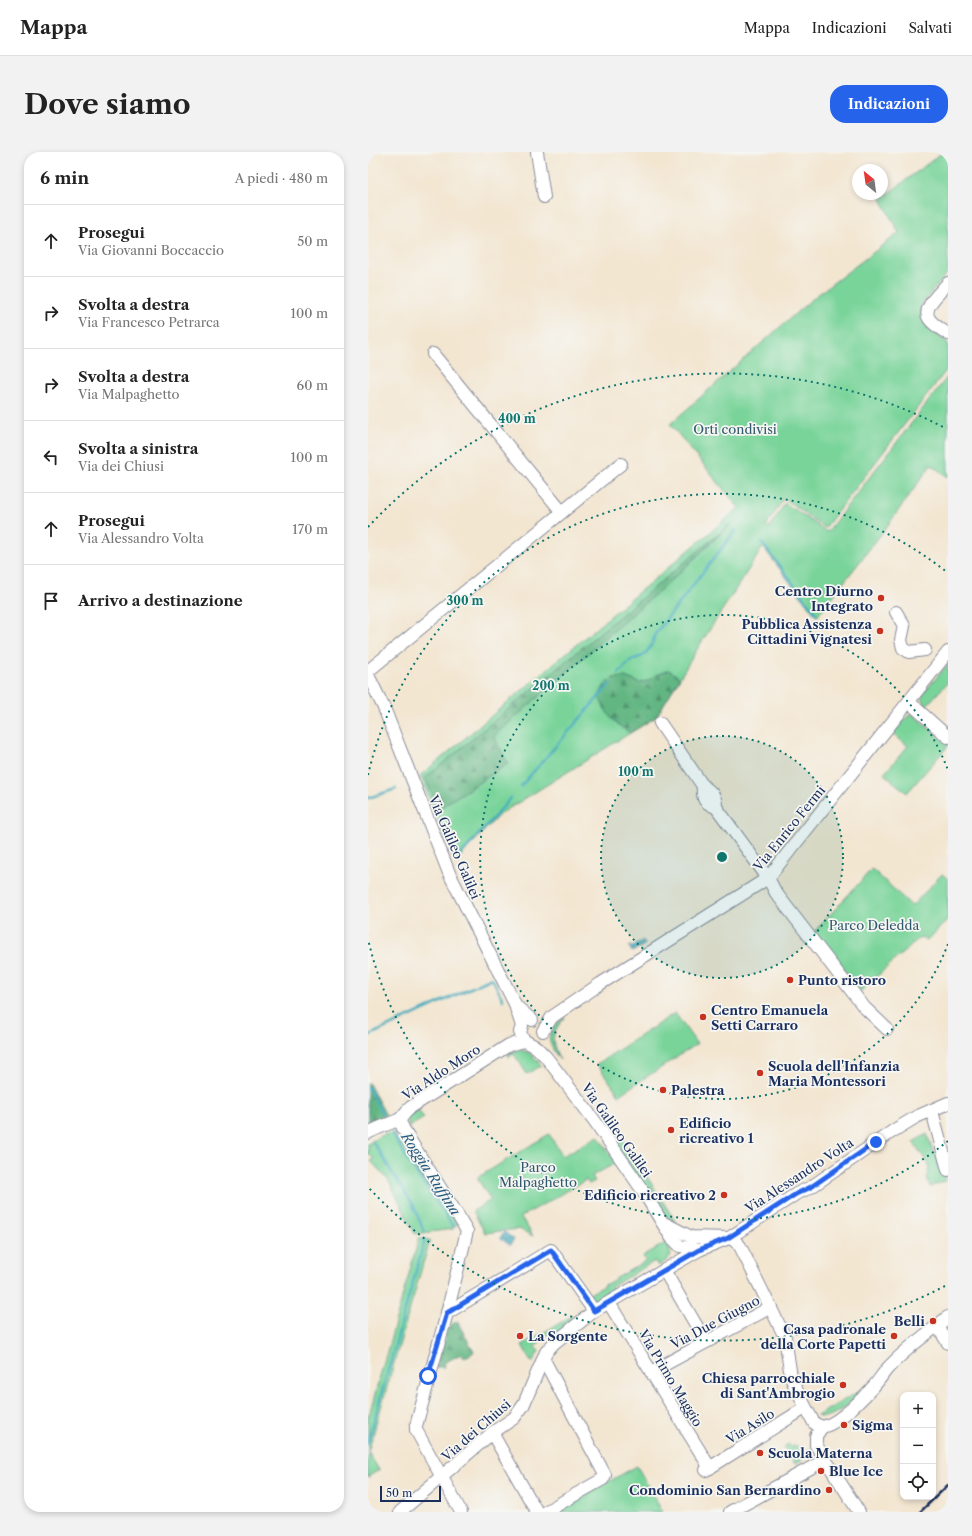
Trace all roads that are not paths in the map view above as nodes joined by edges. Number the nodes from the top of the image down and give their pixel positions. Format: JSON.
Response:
{"nodes":[{"id":1,"x":537,"y":152,"type":"edge"},
{"id":2,"x":544,"y":197,"type":"dead end"},
{"id":3,"x":948,"y":283,"type":"edge"},
{"id":4,"x":948,"y":334,"type":"edge"},
{"id":5,"x":433,"y":354,"type":"dead end"},
{"id":6,"x":621,"y":464,"type":"dead end"},
{"id":7,"x":562,"y":512,"type":"junction"},
{"id":8,"x":896,"y":612,"type":"dead end"},
{"id":9,"x":925,"y":650,"type":"dead end"},
{"id":10,"x":948,"y":652,"type":"edge"},
{"id":11,"x":368,"y":671,"type":"edge"},
{"id":12,"x":368,"y":675,"type":"edge"},
{"id":13,"x":909,"y":702,"type":"junction"},
{"id":14,"x":660,"y":723,"type":"dead end"},
{"id":15,"x":948,"y":737,"type":"edge"},
{"id":16,"x":768,"y":878,"type":"junction"},
{"id":17,"x":552,"y":1017,"type":"junction"},
{"id":18,"x":527,"y":1024,"type":"junction"},
{"id":19,"x":887,"y":1029,"type":"dead end"},
{"id":20,"x":535,"y":1038,"type":"junction"},
{"id":21,"x":509,"y":1045,"type":"junction"},
{"id":22,"x":948,"y":1103,"type":"edge"},
{"id":23,"x":932,"y":1111,"type":"junction"},
{"id":24,"x":399,"y":1120,"type":"junction"},
{"id":25,"x":368,"y":1133,"type":"edge"},
{"id":26,"x":947,"y":1166,"type":"edge"},
{"id":27,"x":662,"y":1222,"type":"junction"},
{"id":28,"x":691,"y":1237,"type":"junction"},
{"id":29,"x":728,"y":1238,"type":"junction"},
{"id":30,"x":680,"y":1246,"type":"junction"},
{"id":31,"x":699,"y":1250,"type":"junction"},
{"id":32,"x":664,"y":1270,"type":"junction"},
{"id":33,"x":609,"y":1303,"type":"junction"},
{"id":34,"x":771,"y":1307,"type":"junction"},
{"id":35,"x":594,"y":1311,"type":"junction"},
{"id":36,"x":447,"y":1313,"type":"junction"},
{"id":37,"x":948,"y":1317,"type":"edge"},
{"id":38,"x":937,"y":1326,"type":"junction"},
{"id":39,"x":706,"y":1342,"type":"junction"},
{"id":40,"x":948,"y":1343,"type":"edge"},
{"id":41,"x":543,"y":1358,"type":"junction"},
{"id":42,"x":651,"y":1372,"type":"junction"},
{"id":43,"x":805,"y":1408,"type":"junction"},
{"id":44,"x":822,"y":1427,"type":"junction"},
{"id":45,"x":492,"y":1433,"type":"junction"},
{"id":46,"x":825,"y":1460,"type":"junction"},
{"id":47,"x":708,"y":1469,"type":"joint"},
{"id":48,"x":442,"y":1477,"type":"junction"},
{"id":49,"x":400,"y":1512,"type":"edge"},
{"id":50,"x":461,"y":1512,"type":"edge"},
{"id":51,"x":537,"y":1512,"type":"edge"},
{"id":52,"x":545,"y":1512,"type":"edge"},
{"id":53,"x":730,"y":1512,"type":"edge"},
{"id":54,"x":859,"y":1512,"type":"edge"}],
"edges":[{"from":1,"to":2,"type":"street"},
{"from":3,"to":4,"type":"street"},
{"from":5,"to":7,"type":"street"},
{"from":6,"to":7,"type":"street"},
{"from":7,"to":11,"type":"street"},
{"from":8,"to":9,"type":"street"},
{"from":10,"to":13,"type":"street","name":"Via Enrico Fermi"},
{"from":12,"to":18,"type":"street","name":"Via Galileo Galilei"},
{"from":13,"to":15,"type":"street"},
{"from":13,"to":16,"type":"street","name":"Via Enrico Fermi"},
{"from":14,"to":16,"type":"street"},
{"from":16,"to":17,"type":"street","name":"Via Enrico Fermi"},
{"from":16,"to":19,"type":"street"},
{"from":17,"to":18,"type":"street"},
{"from":17,"to":20,"type":"street"},
{"from":18,"to":20,"type":"street"},
{"from":18,"to":20,"type":"street"},
{"from":18,"to":21,"type":"street","name":"Via Aldo Moro"},
{"from":20,"to":21,"type":"street","name":"Via Aldo Moro"},
{"from":20,"to":27,"type":"street","name":"Via Galileo Galilei"},
{"from":21,"to":24,"type":"street","name":"Via Aldo Moro"},
{"from":22,"to":23,"type":"street","name":"Via Alessandro Volta"},
{"from":23,"to":26,"type":"street"},
{"from":23,"to":29,"type":"street","name":"Via Alessandro Volta"},
{"from":24,"to":25,"type":"street","name":"Via Aldo Moro"},
{"from":24,"to":36,"type":"street"},
{"from":27,"to":28,"type":"street","name":"Via Galileo Galilei"},
{"from":27,"to":30,"type":"street","name":"Via Galileo Galilei"},
{"from":28,"to":29,"type":"street"},
{"from":28,"to":30,"type":"street"},
{"from":28,"to":31,"type":"street"},
{"from":29,"to":31,"type":"street","name":"Via Alessandro Volta"},
{"from":29,"to":34,"type":"street"},
{"from":30,"to":31,"type":"street"},
{"from":30,"to":32,"type":"street","name":"Via dei Chiusi"},
{"from":31,"to":32,"type":"street","name":"Via dei Chiusi"},
{"from":32,"to":33,"type":"street","name":"Via dei Chiusi"},
{"from":32,"to":39,"type":"street"},
{"from":33,"to":35,"type":"street","name":"Via dei Chiusi"},
{"from":33,"to":42,"type":"street","name":"Via Primo Maggio"},
{"from":34,"to":39,"type":"street","name":"Via Due Giugno"},
{"from":34,"to":43,"type":"street"},
{"from":35,"to":36,"type":"street"},
{"from":35,"to":41,"type":"street","name":"Via dei Chiusi"},
{"from":36,"to":48,"type":"street"},
{"from":37,"to":38,"type":"street"},
{"from":38,"to":40,"type":"street"},
{"from":38,"to":44,"type":"street"},
{"from":39,"to":42,"type":"street","name":"Via Due Giugno"},
{"from":41,"to":45,"type":"street","name":"Via dei Chiusi"},
{"from":41,"to":52,"type":"street"},
{"from":42,"to":47,"type":"street","name":"Via Primo Maggio"},
{"from":43,"to":44,"type":"street"},
{"from":43,"to":47,"type":"street","name":"Via Asilo"},
{"from":44,"to":46,"type":"street"},
{"from":45,"to":48,"type":"street","name":"Via dei Chiusi"},
{"from":45,"to":51,"type":"street"},
{"from":46,"to":53,"type":"street"},
{"from":46,"to":54,"type":"street"},
{"from":48,"to":49,"type":"street","name":"Via dei Chiusi"},
{"from":48,"to":50,"type":"street"}]}
